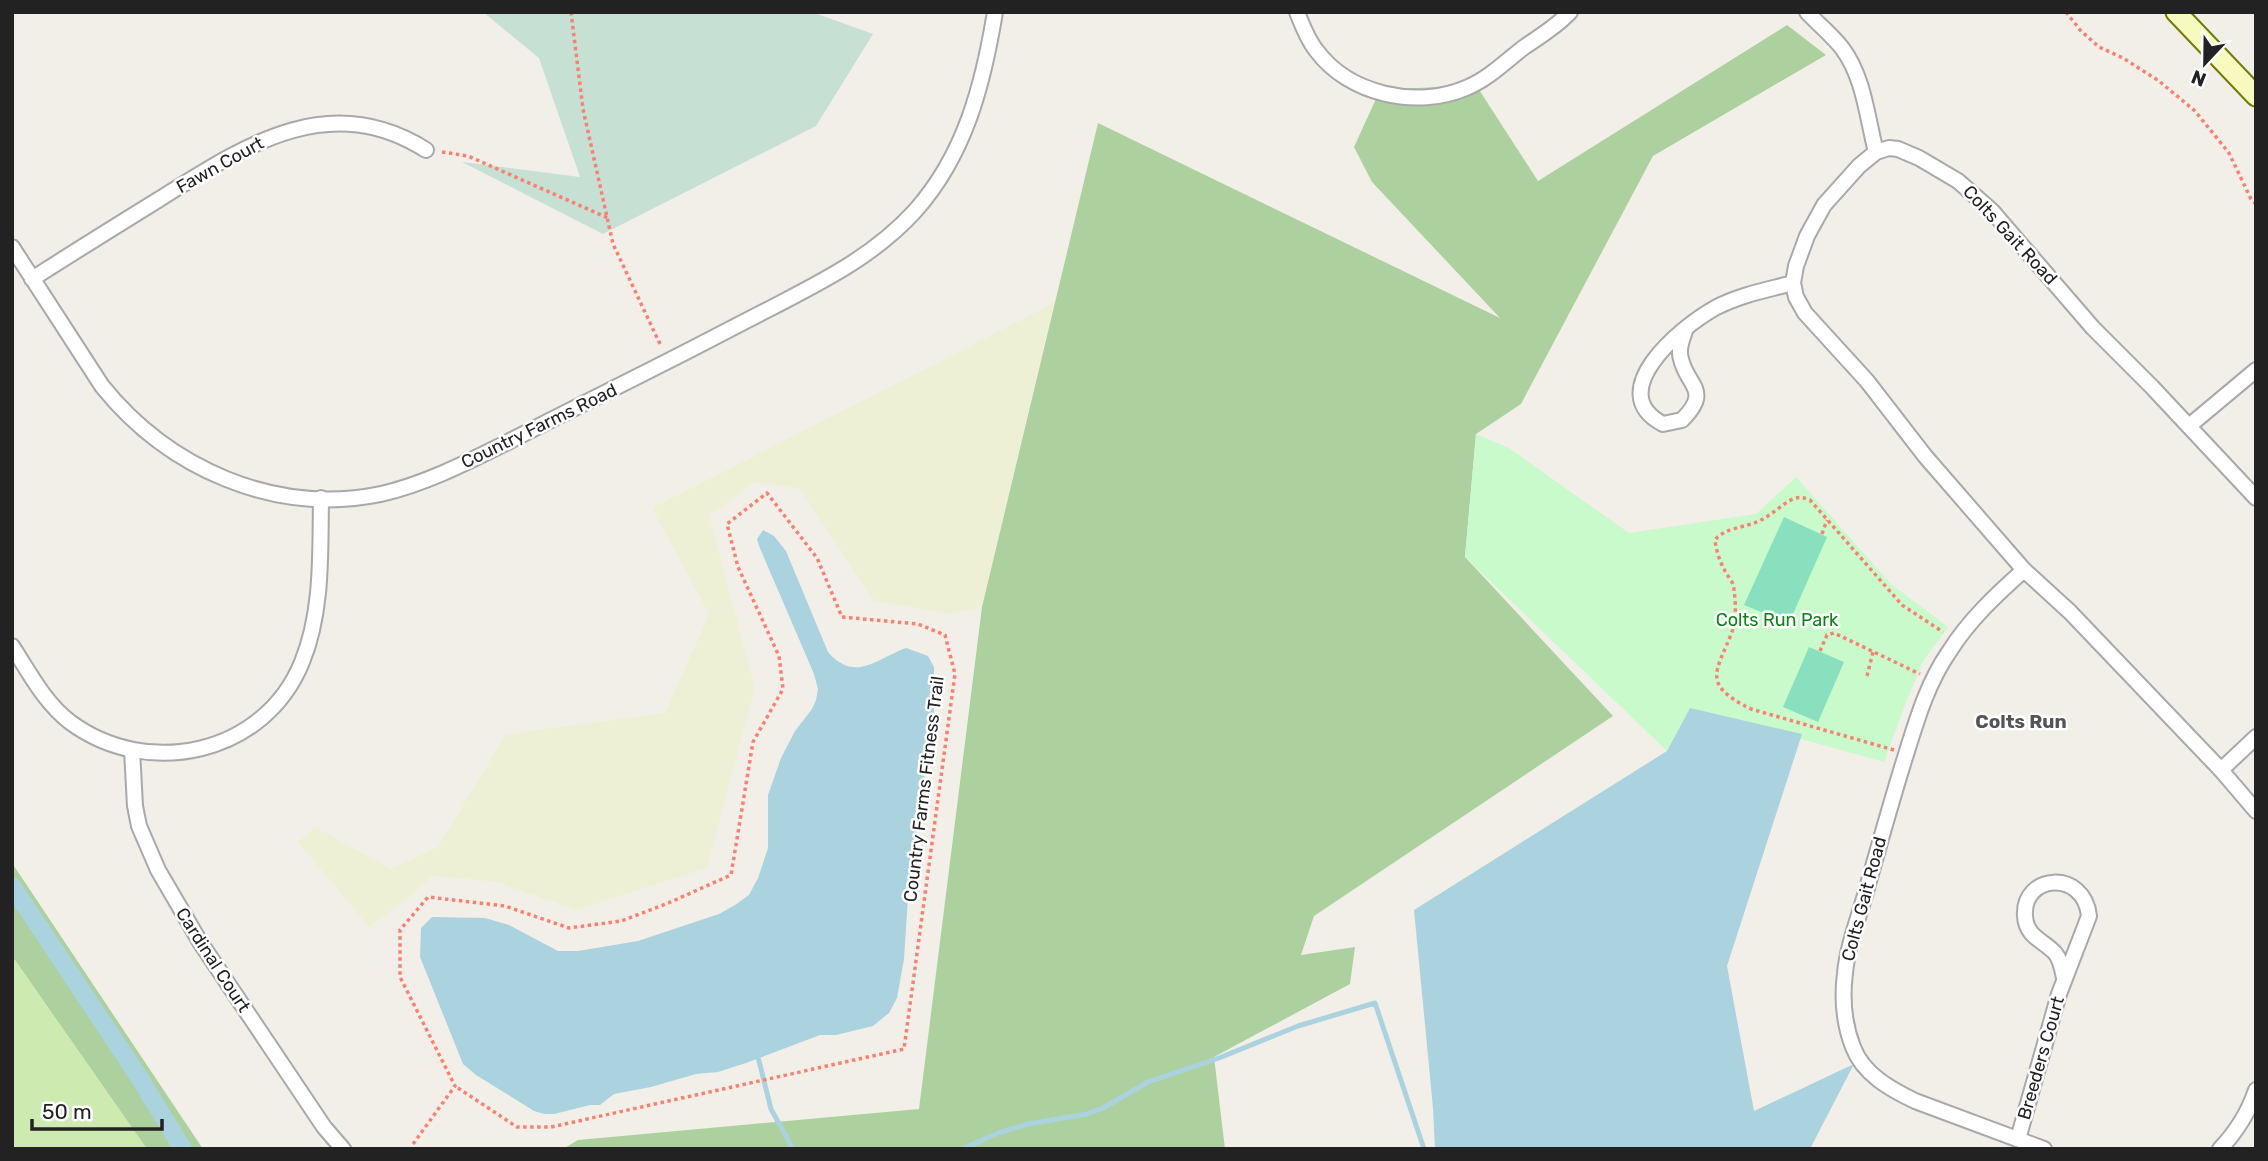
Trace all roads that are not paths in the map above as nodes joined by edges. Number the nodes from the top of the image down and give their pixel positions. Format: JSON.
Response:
{"nodes":[{"id":1,"x":995,"y":12,"type":"edge"},
{"id":2,"x":1297,"y":12,"type":"edge"},
{"id":3,"x":1570,"y":12,"type":"edge"},
{"id":4,"x":1807,"y":12,"type":"edge"},
{"id":5,"x":2176,"y":12,"type":"edge"},
{"id":6,"x":2256,"y":96,"type":"edge"},
{"id":7,"x":426,"y":150,"type":"road end"},
{"id":8,"x":1876,"y":152,"type":"junction"},
{"id":9,"x":12,"y":247,"type":"edge"},
{"id":10,"x":32,"y":279,"type":"junction"},
{"id":11,"x":1793,"y":284,"type":"junction"},
{"id":12,"x":1685,"y":331,"type":"junction"},
{"id":13,"x":2256,"y":370,"type":"edge"},
{"id":14,"x":2189,"y":426,"type":"junction"},
{"id":15,"x":321,"y":498,"type":"junction"},
{"id":16,"x":2256,"y":498,"type":"edge"},
{"id":17,"x":2024,"y":570,"type":"junction"},
{"id":18,"x":12,"y":646,"type":"edge"},
{"id":19,"x":2256,"y":737,"type":"edge"},
{"id":20,"x":132,"y":750,"type":"junction"},
{"id":21,"x":2221,"y":770,"type":"junction"},
{"id":22,"x":2256,"y":811,"type":"edge"},
{"id":23,"x":2064,"y":978,"type":"junction"},
{"id":24,"x":2256,"y":1090,"type":"edge"},
{"id":25,"x":2018,"y":1139,"type":"junction"},
{"id":26,"x":343,"y":1149,"type":"edge"},
{"id":27,"x":2044,"y":1149,"type":"edge"},
{"id":28,"x":2220,"y":1149,"type":"edge"}],
"edges":[{"from":1,"to":15,"type":"street","name":"Country Farms Road"},
{"from":2,"to":3,"type":"street"},
{"from":4,"to":8,"type":"street"},
{"from":5,"to":6,"type":"street"},
{"from":7,"to":10,"type":"street","name":"Fawn Court"},
{"from":8,"to":11,"type":"street"},
{"from":8,"to":14,"type":"street","name":"Colts Gait Road"},
{"from":9,"to":10,"type":"street","name":"Country Farms Road"},
{"from":10,"to":15,"type":"street","name":"Country Farms Road"},
{"from":11,"to":12,"type":"street"},
{"from":11,"to":17,"type":"street"},
{"from":12,"to":12,"type":"street"},
{"from":13,"to":14,"type":"street"},
{"from":14,"to":16,"type":"street","name":"Colts Gait Road"},
{"from":15,"to":20,"type":"street"},
{"from":17,"to":21,"type":"street"},
{"from":17,"to":25,"type":"street","name":"Colts Gait Road"},
{"from":18,"to":20,"type":"street"},
{"from":19,"to":21,"type":"street"},
{"from":20,"to":26,"type":"street","name":"Cardinal Court"},
{"from":21,"to":22,"type":"street"},
{"from":23,"to":23,"type":"street","name":"Breeders Court"},
{"from":23,"to":25,"type":"street","name":"Breeders Court"},
{"from":24,"to":28,"type":"street"},
{"from":25,"to":27,"type":"street","name":"Colts Gait Road"}]}
